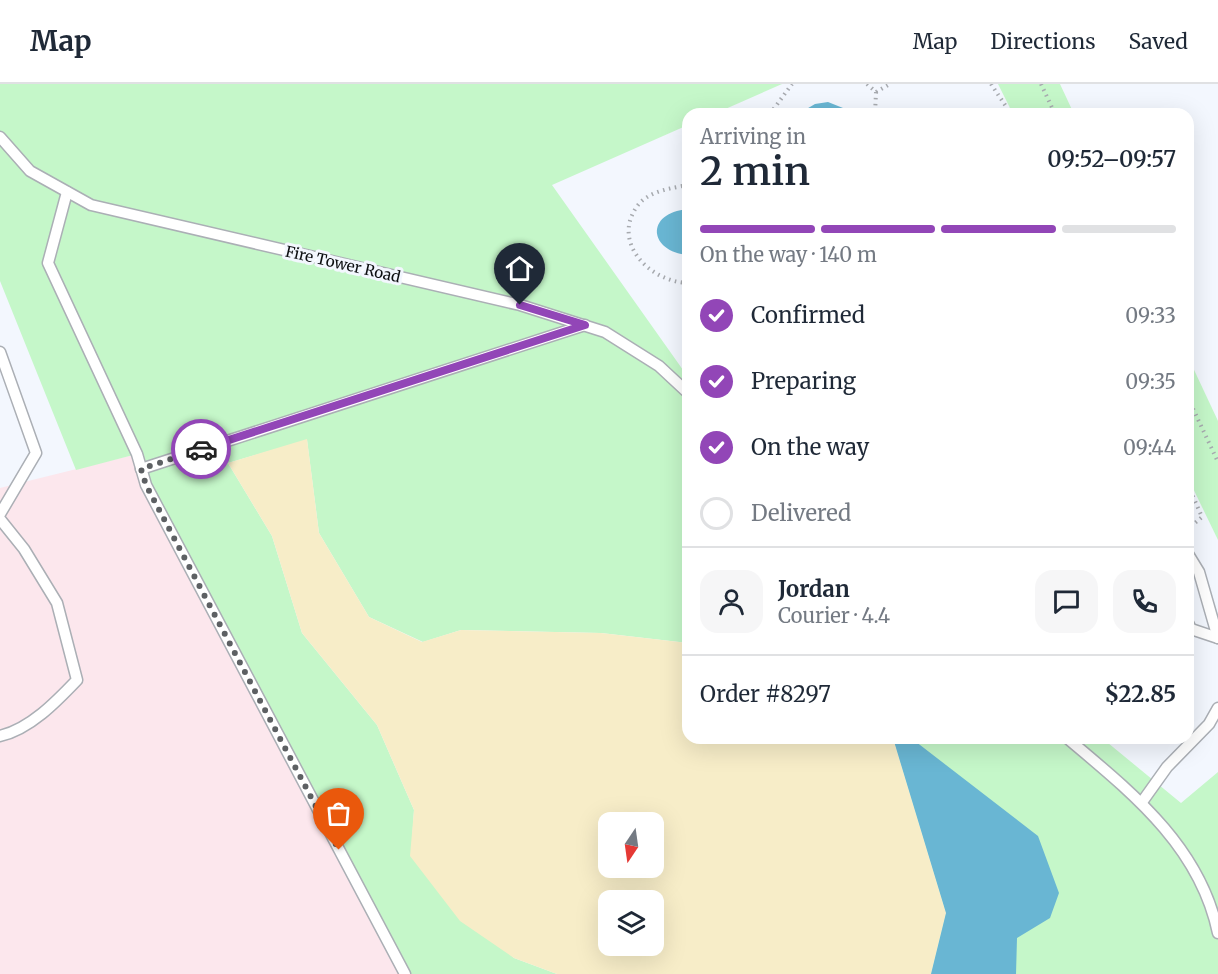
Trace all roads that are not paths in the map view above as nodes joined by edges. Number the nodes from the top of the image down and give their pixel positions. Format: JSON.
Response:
{"nodes":[{"id":1,"x":0,"y":137,"type":"edge"},
{"id":2,"x":67,"y":192,"type":"junction"},
{"id":3,"x":585,"y":325,"type":"junction"},
{"id":4,"x":0,"y":352,"type":"edge"},
{"id":5,"x":682,"y":388,"type":"edge"},
{"id":6,"x":141,"y":469,"type":"junction"},
{"id":7,"x":0,"y":514,"type":"edge"},
{"id":8,"x":0,"y":519,"type":"edge"},
{"id":9,"x":1194,"y":564,"type":"edge"},
{"id":10,"x":1194,"y":630,"type":"edge"},
{"id":11,"x":1218,"y":638,"type":"edge"},
{"id":12,"x":1218,"y":708,"type":"edge"},
{"id":13,"x":0,"y":736,"type":"edge"},
{"id":14,"x":1194,"y":739,"type":"edge"},
{"id":15,"x":1074,"y":744,"type":"edge"},
{"id":16,"x":1189,"y":744,"type":"edge"},
{"id":17,"x":1142,"y":801,"type":"junction"},
{"id":18,"x":1218,"y":933,"type":"edge"},
{"id":19,"x":405,"y":974,"type":"edge"}],
"edges":[{"from":1,"to":2,"type":"lane","name":"Fire Tower Road"},
{"from":2,"to":3,"type":"lane","name":"Fire Tower Road"},
{"from":2,"to":6,"type":"lane"},
{"from":3,"to":5,"type":"lane","name":"Fire Tower Road"},
{"from":3,"to":6,"type":"lane"},
{"from":4,"to":7,"type":"lane"},
{"from":6,"to":19,"type":"lane"},
{"from":8,"to":13,"type":"lane"},
{"from":9,"to":11,"type":"lane"},
{"from":10,"to":11,"type":"lane"},
{"from":12,"to":14,"type":"lane"},
{"from":15,"to":17,"type":"lane"},
{"from":16,"to":17,"type":"lane"},
{"from":17,"to":18,"type":"lane"}]}
